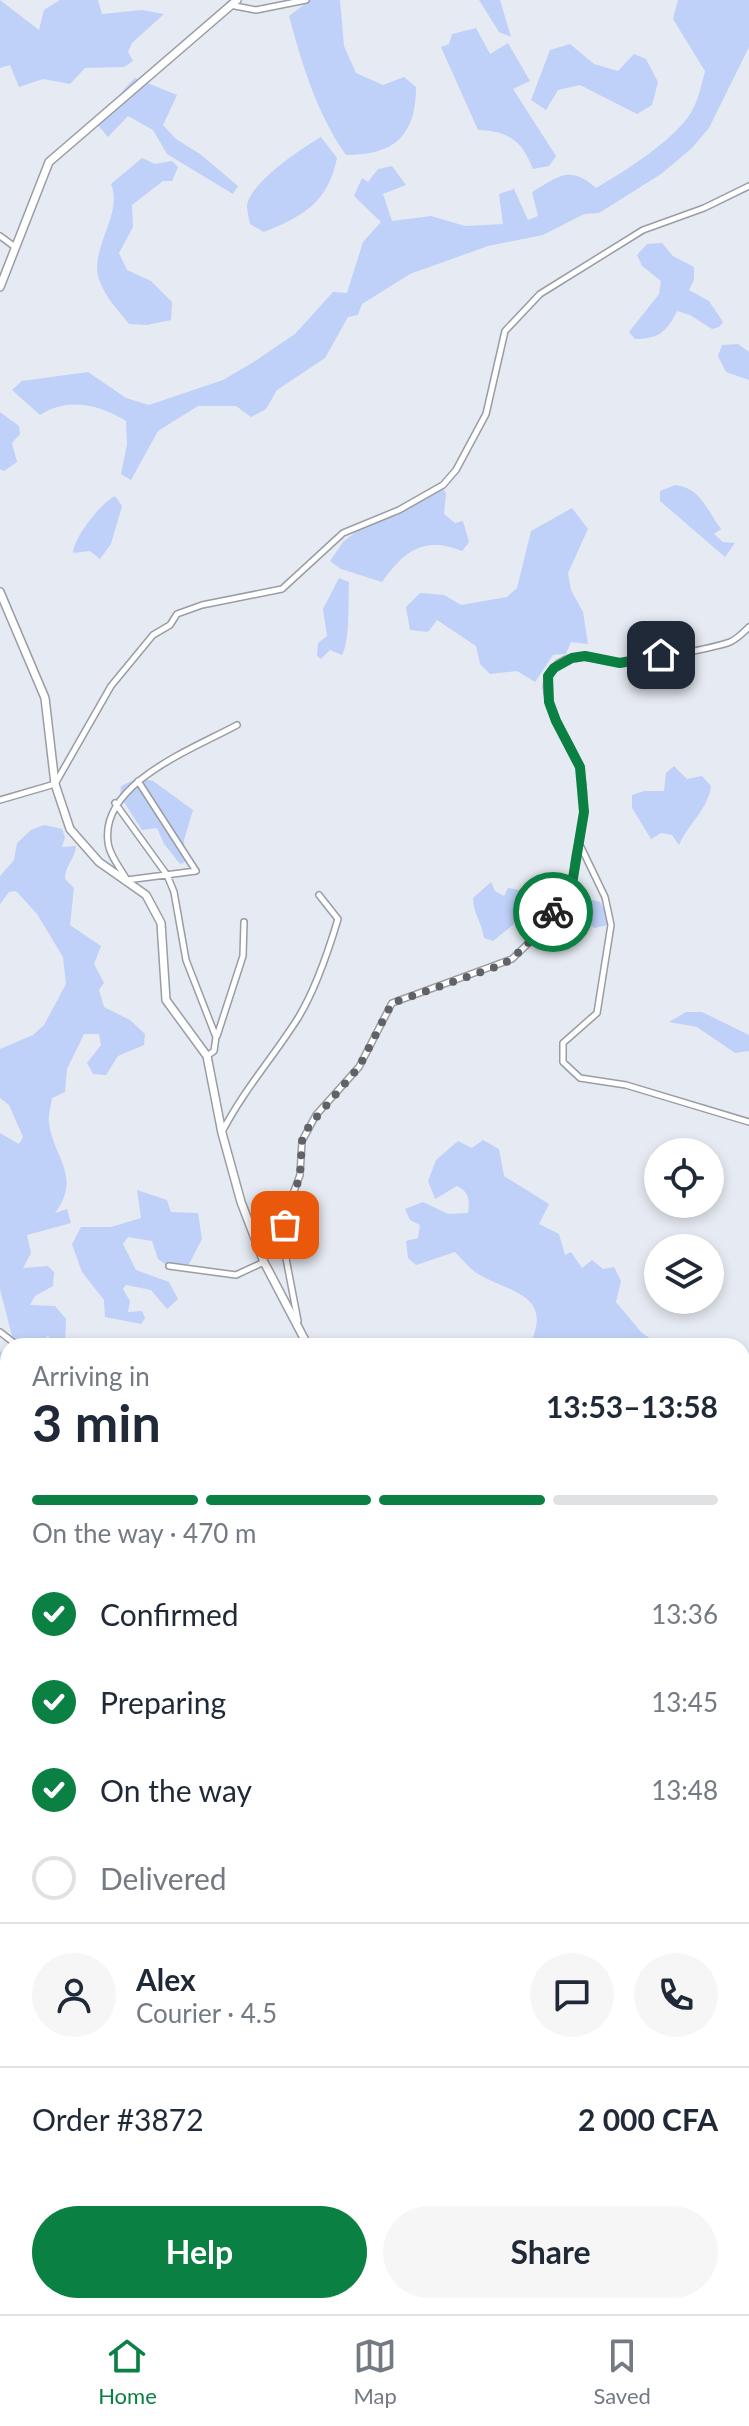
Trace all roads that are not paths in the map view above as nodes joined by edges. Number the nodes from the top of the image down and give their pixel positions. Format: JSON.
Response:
{"nodes":[{"id":1,"x":306,"y":0,"type":"edge"},
{"id":2,"x":233,"y":3,"type":"edge"},
{"id":3,"x":749,"y":186,"type":"edge"},
{"id":4,"x":0,"y":236,"type":"edge"},
{"id":5,"x":15,"y":247,"type":"junction"},
{"id":6,"x":0,"y":287,"type":"edge"},
{"id":7,"x":0,"y":592,"type":"edge"},
{"id":8,"x":749,"y":627,"type":"edge"},
{"id":9,"x":237,"y":725,"type":"dead end"},
{"id":10,"x":138,"y":781,"type":"junction"},
{"id":11,"x":55,"y":784,"type":"junction"},
{"id":12,"x":0,"y":800,"type":"edge"},
{"id":13,"x":115,"y":803,"type":"junction"},
{"id":14,"x":579,"y":844,"type":"junction"},
{"id":15,"x":167,"y":875,"type":"junction"},
{"id":16,"x":127,"y":880,"type":"junction"},
{"id":17,"x":319,"y":895,"type":"dead end"},
{"id":18,"x":244,"y":922,"type":"dead end"},
{"id":19,"x":216,"y":1037,"type":"junction"},
{"id":20,"x":207,"y":1056,"type":"junction"},
{"id":21,"x":749,"y":1122,"type":"edge"},
{"id":22,"x":222,"y":1133,"type":"junction"},
{"id":23,"x":264,"y":1262,"type":"junction"},
{"id":24,"x":169,"y":1266,"type":"dead end"},
{"id":25,"x":299,"y":1326,"type":"junction"},
{"id":26,"x":304,"y":1338,"type":"edge"}],
"edges":[{"from":1,"to":2,"type":"street"},
{"from":2,"to":5,"type":"main road"},
{"from":3,"to":11,"type":"street"},
{"from":4,"to":5,"type":"street"},
{"from":5,"to":6,"type":"main road"},
{"from":7,"to":11,"type":"main road"},
{"from":8,"to":14,"type":"street"},
{"from":9,"to":10,"type":"street"},
{"from":10,"to":13,"type":"street"},
{"from":10,"to":15,"type":"street"},
{"from":11,"to":12,"type":"street"},
{"from":11,"to":16,"type":"main road"},
{"from":13,"to":15,"type":"street"},
{"from":13,"to":16,"type":"street"},
{"from":14,"to":21,"type":"street"},
{"from":14,"to":25,"type":"street"},
{"from":15,"to":16,"type":"street"},
{"from":15,"to":19,"type":"street"},
{"from":16,"to":20,"type":"main road"},
{"from":17,"to":22,"type":"street"},
{"from":18,"to":19,"type":"street"},
{"from":19,"to":20,"type":"street"},
{"from":20,"to":22,"type":"main road"},
{"from":22,"to":23,"type":"main road"},
{"from":23,"to":24,"type":"street"},
{"from":23,"to":25,"type":"main road"},
{"from":25,"to":26,"type":"main road"}]}
